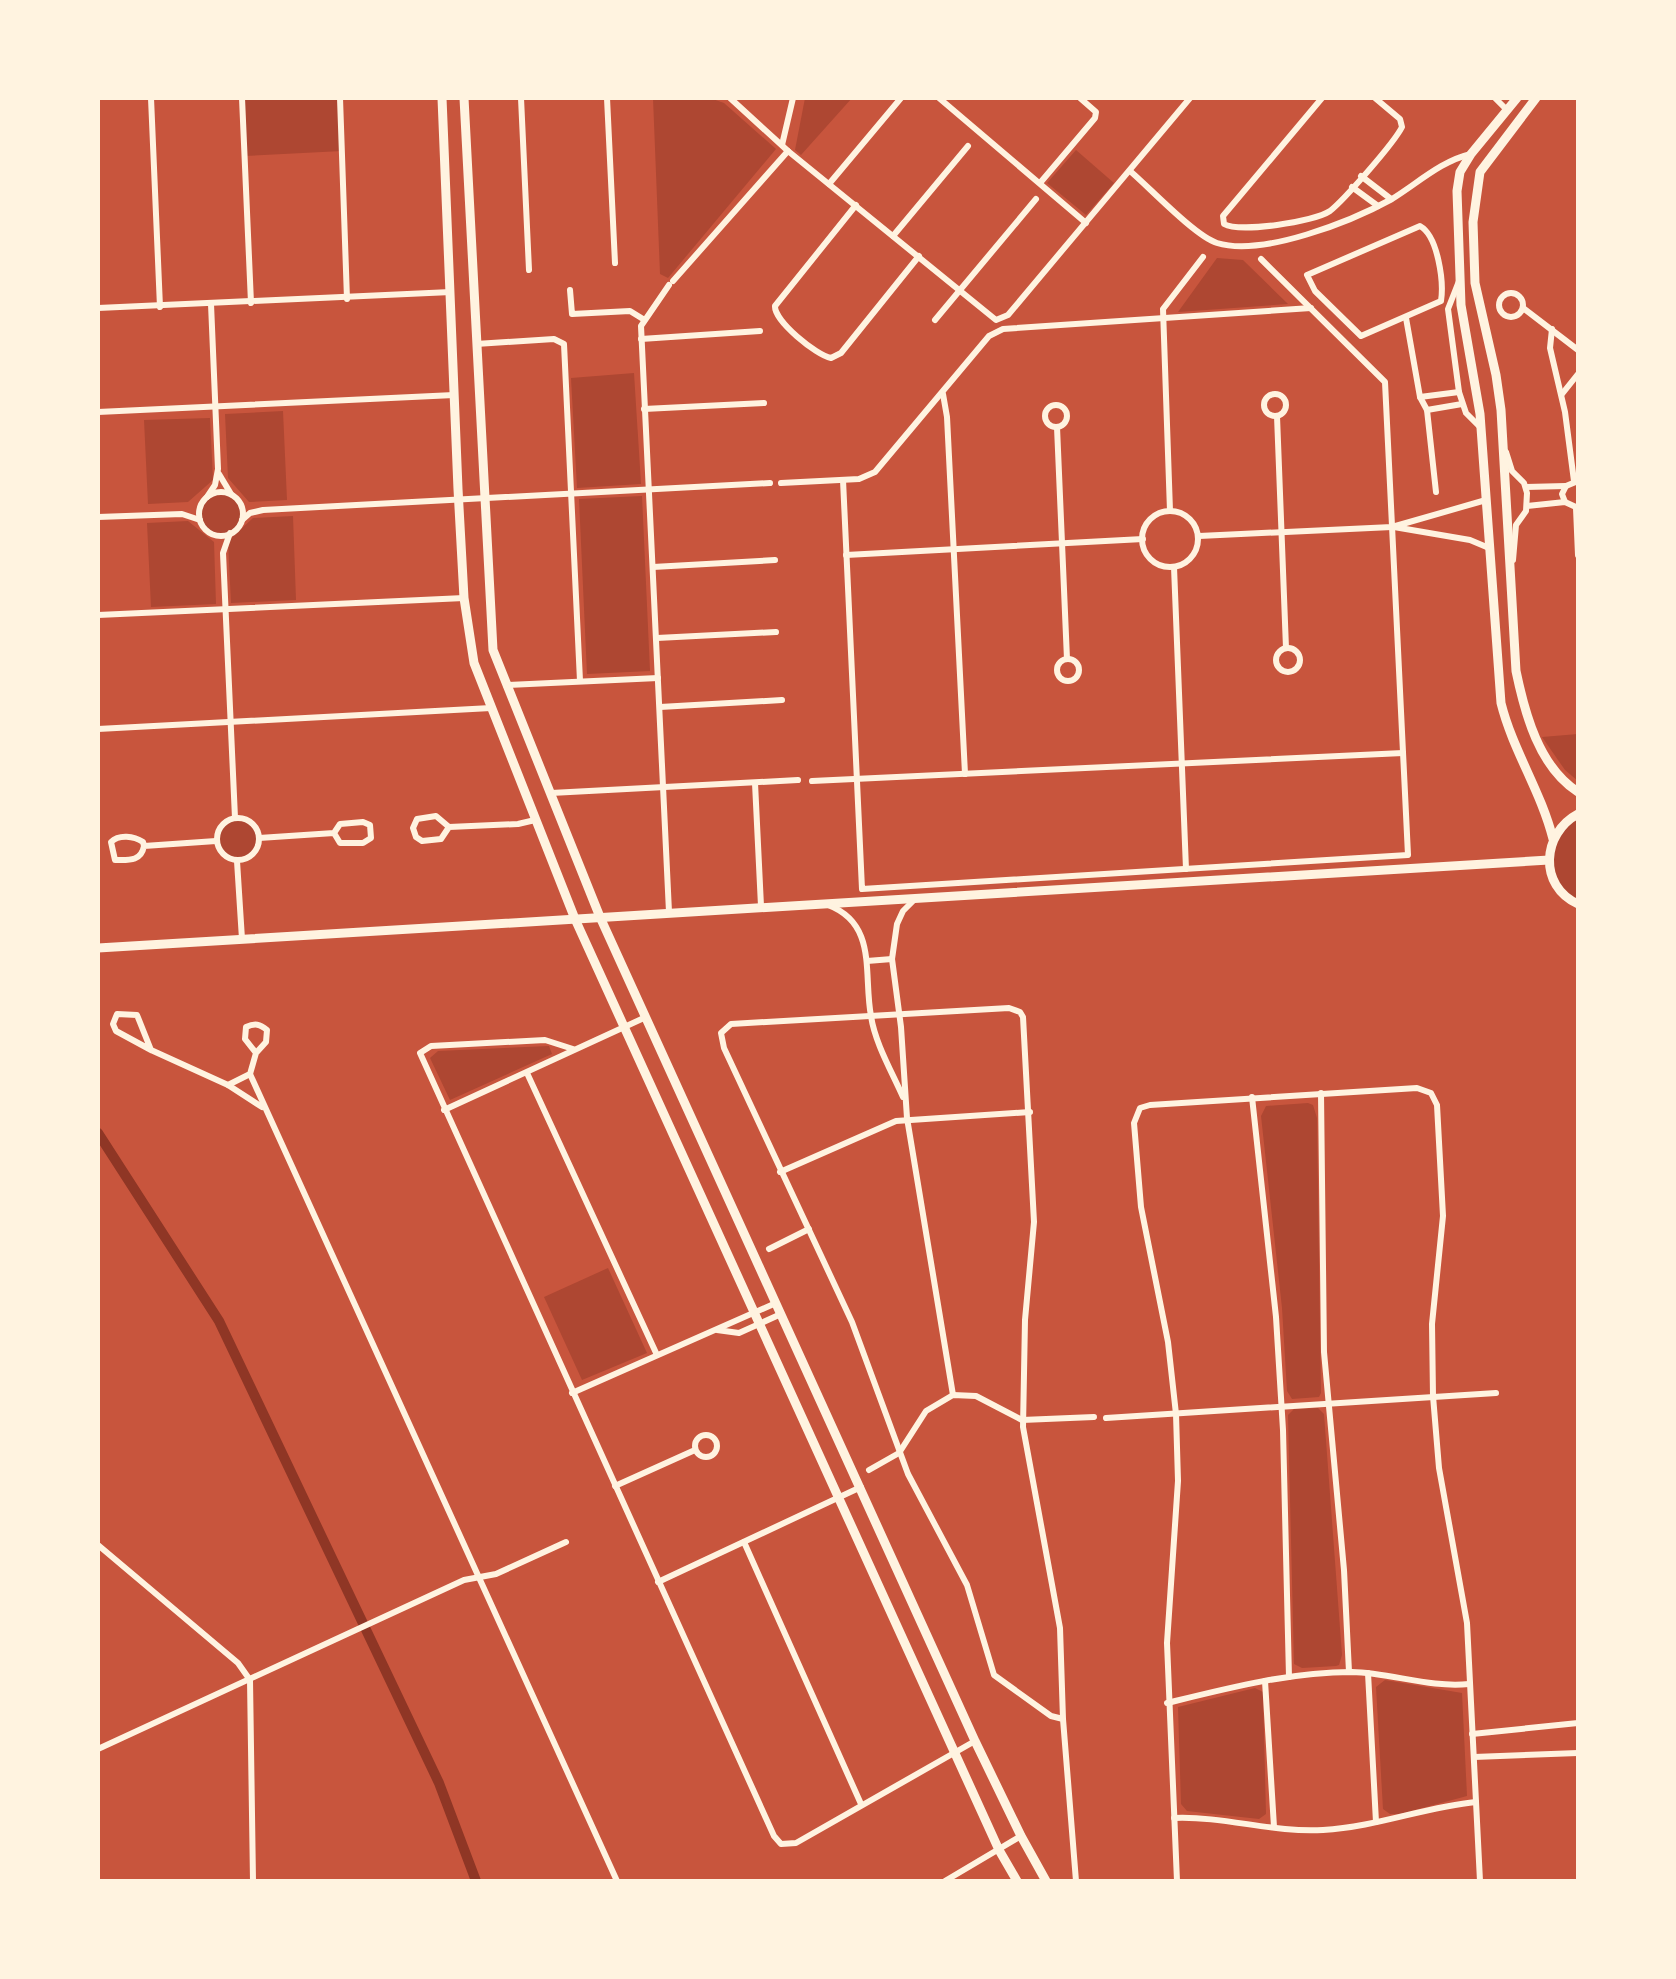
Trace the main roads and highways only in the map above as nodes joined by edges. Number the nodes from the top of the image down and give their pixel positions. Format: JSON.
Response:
{"nodes":[{"id":1,"x":442,"y":98,"type":"edge"},
{"id":2,"x":464,"y":98,"type":"edge"},
{"id":3,"x":1517,"y":98,"type":"edge"},
{"id":4,"x":1536,"y":98,"type":"edge"},
{"id":5,"x":1578,"y":792,"type":"edge"},
{"id":6,"x":1578,"y":814,"type":"edge"},
{"id":7,"x":1553,"y":839,"type":"junction"},
{"id":8,"x":1549,"y":860,"type":"junction"},
{"id":9,"x":1578,"y":904,"type":"edge"},
{"id":10,"x":600,"y":917,"type":"junction"},
{"id":11,"x":575,"y":919,"type":"junction"},
{"id":12,"x":98,"y":948,"type":"edge"},
{"id":13,"x":1017,"y":1881,"type":"edge"},
{"id":14,"x":1046,"y":1881,"type":"edge"}],
"edges":[{"from":1,"to":11,"type":"main road"},
{"from":2,"to":10,"type":"main road"},
{"from":3,"to":7,"type":"main road"},
{"from":4,"to":5,"type":"main road"},
{"from":6,"to":7,"type":"main road"},
{"from":7,"to":8,"type":"main road"},
{"from":8,"to":9,"type":"main road"},
{"from":8,"to":10,"type":"main road"},
{"from":10,"to":11,"type":"main road"},
{"from":10,"to":14,"type":"main road"},
{"from":11,"to":12,"type":"main road"},
{"from":11,"to":13,"type":"main road"}]}
